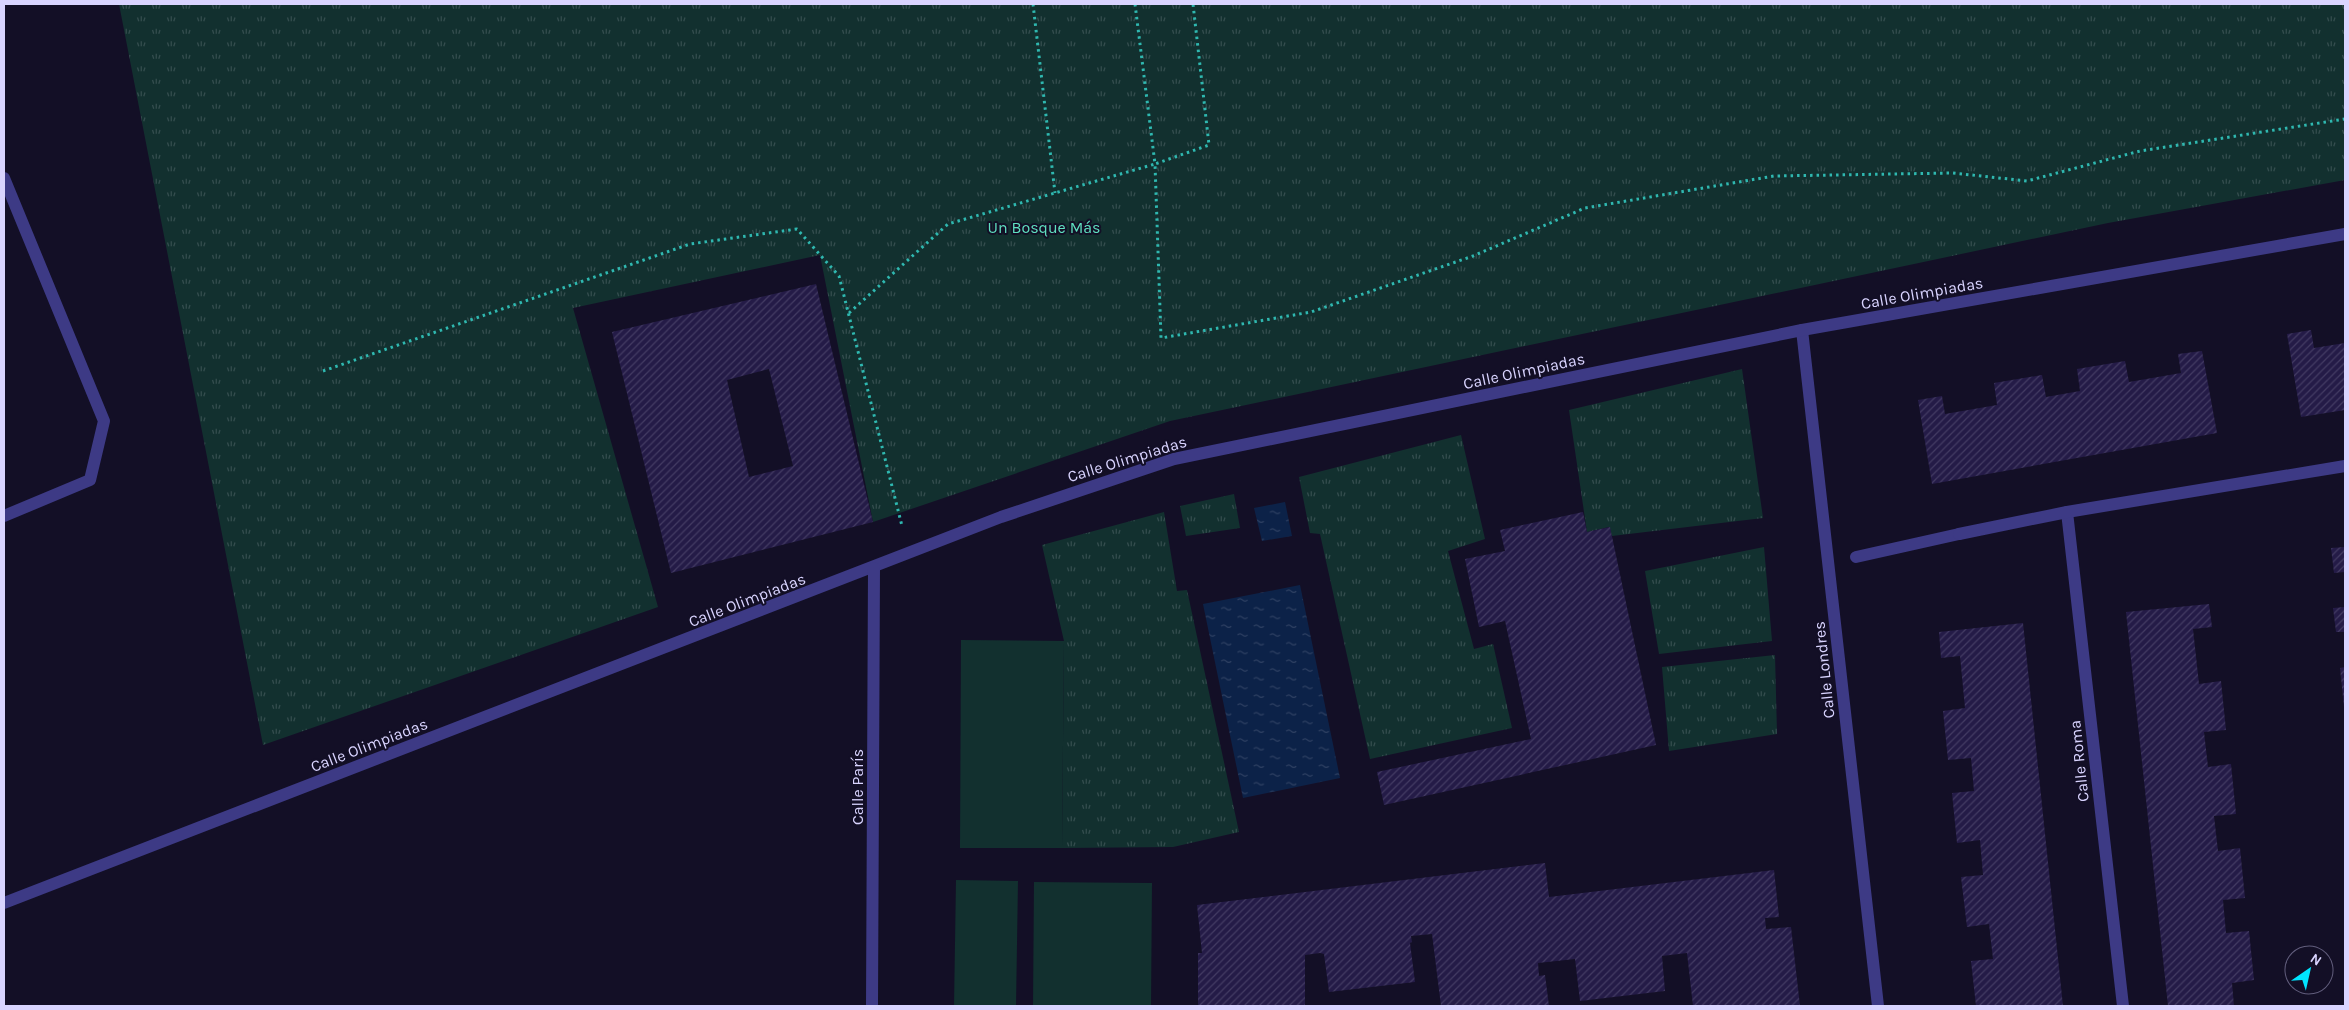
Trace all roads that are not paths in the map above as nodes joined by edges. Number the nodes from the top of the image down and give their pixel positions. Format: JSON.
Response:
{"nodes":[{"id":1,"x":4,"y":178,"type":"edge"},
{"id":2,"x":2345,"y":234,"type":"edge"},
{"id":3,"x":1802,"y":330,"type":"junction"},
{"id":4,"x":2345,"y":466,"type":"edge"},
{"id":5,"x":2067,"y":512,"type":"junction"},
{"id":6,"x":4,"y":516,"type":"edge"},
{"id":7,"x":1856,"y":557,"type":"dead end"},
{"id":8,"x":874,"y":568,"type":"junction"},
{"id":9,"x":4,"y":904,"type":"edge"},
{"id":10,"x":872,"y":1006,"type":"edge"},
{"id":11,"x":1878,"y":1006,"type":"edge"},
{"id":12,"x":2123,"y":1006,"type":"edge"}],
"edges":[{"from":1,"to":6,"type":"street"},
{"from":2,"to":3,"type":"street","name":"Calle Olimpiadas"},
{"from":3,"to":8,"type":"street","name":"Calle Olimpiadas"},
{"from":3,"to":11,"type":"street","name":"Calle Londres"},
{"from":4,"to":5,"type":"street"},
{"from":5,"to":7,"type":"street"},
{"from":5,"to":12,"type":"street","name":"Calle Roma"},
{"from":8,"to":9,"type":"street","name":"Calle Olimpiadas"},
{"from":8,"to":10,"type":"street","name":"Calle París"}]}
